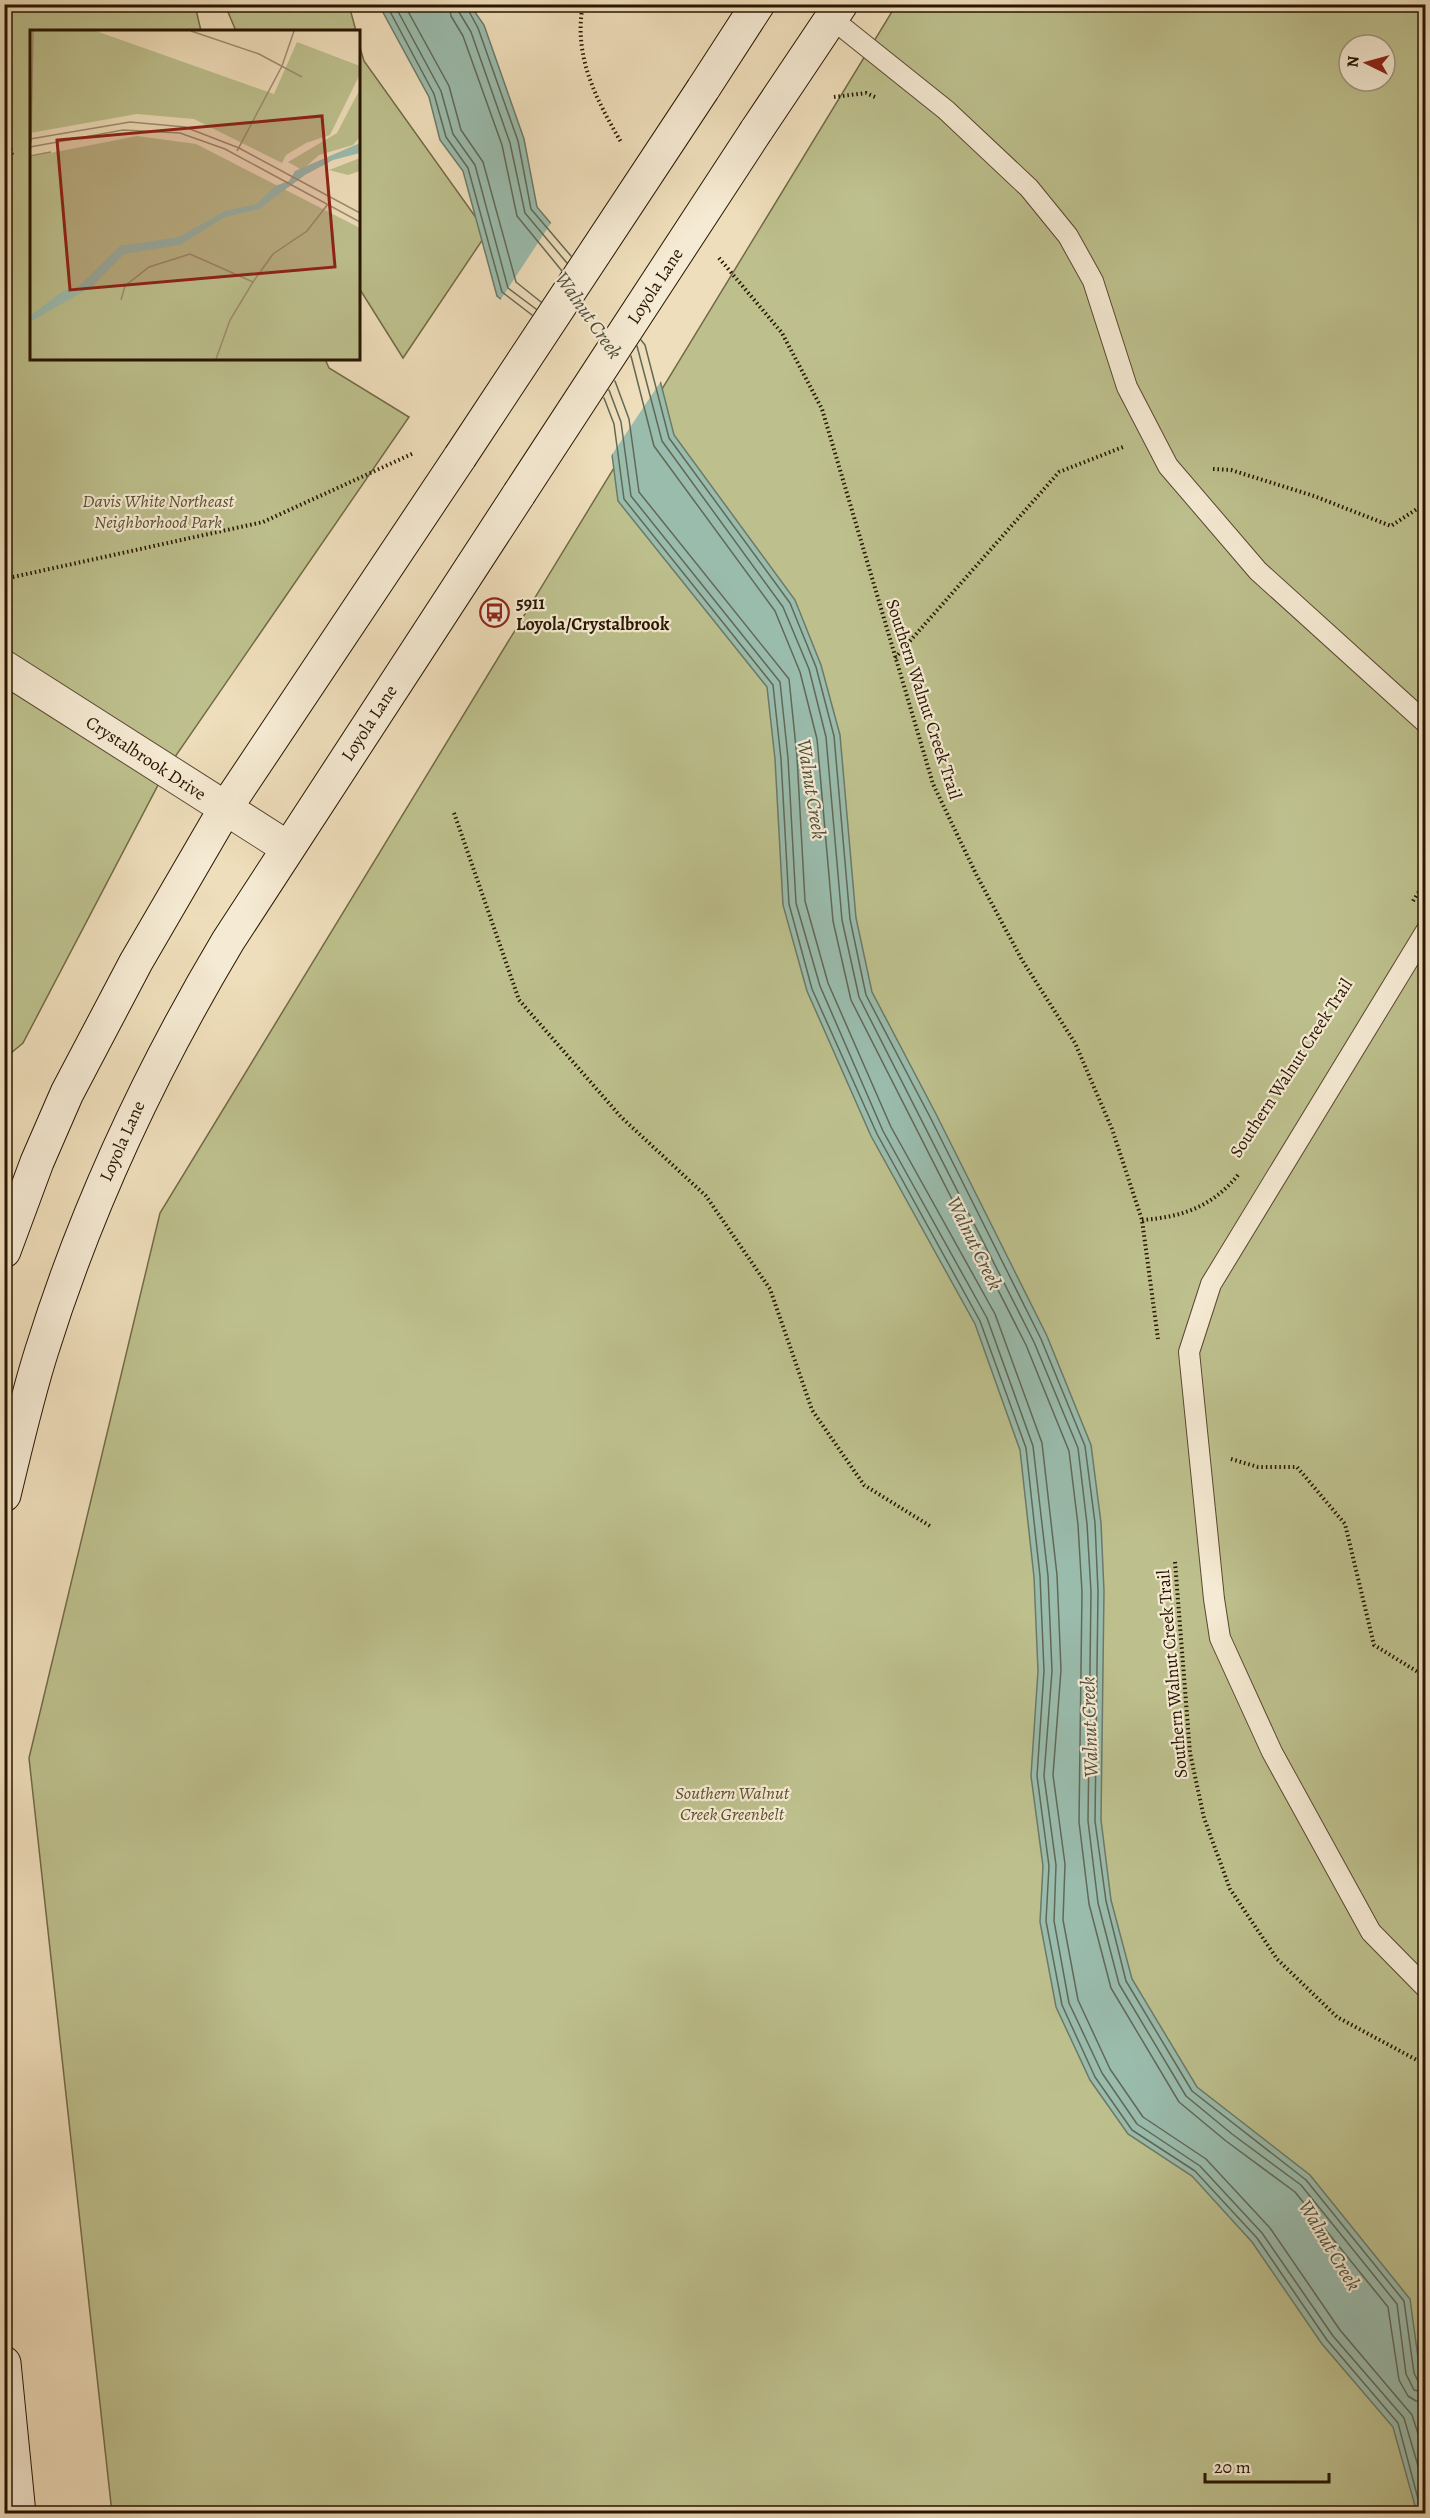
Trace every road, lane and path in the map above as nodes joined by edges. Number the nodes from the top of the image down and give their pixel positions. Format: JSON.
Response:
{"nodes":[{"id":1,"x":583,"y":4,"type":"edge"},
{"id":2,"x":758,"y":4,"type":"edge"},
{"id":3,"x":829,"y":9,"type":"edge"},
{"id":4,"x":4,"y":118,"type":"edge"},
{"id":5,"x":621,"y":142,"type":"dead end"},
{"id":6,"x":4,"y":170,"type":"edge"},
{"id":7,"x":738,"y":280,"type":"dead end"},
{"id":8,"x":415,"y":453,"type":"dead end"},
{"id":9,"x":1168,"y":466,"type":"junction"},
{"id":10,"x":1425,"y":502,"type":"edge"},
{"id":11,"x":4,"y":579,"type":"edge"},
{"id":12,"x":894,"y":658,"type":"junction"},
{"id":13,"x":4,"y":667,"type":"edge"},
{"id":14,"x":1425,"y":723,"type":"edge"},
{"id":15,"x":225,"y":809,"type":"junction"},
{"id":16,"x":454,"y":813,"type":"dead end"},
{"id":17,"x":288,"y":848,"type":"junction"},
{"id":18,"x":1425,"y":881,"type":"edge"},
{"id":19,"x":1407,"y":911,"type":"dead end"},
{"id":20,"x":1425,"y":931,"type":"edge"},
{"id":21,"x":1240,"y":1172,"type":"dead end"},
{"id":22,"x":1142,"y":1220,"type":"junction"},
{"id":23,"x":4,"y":1251,"type":"edge"},
{"id":24,"x":1159,"y":1344,"type":"dead end"},
{"id":25,"x":1199,"y":1449,"type":"junction"},
{"id":26,"x":4,"y":1495,"type":"edge"},
{"id":27,"x":930,"y":1526,"type":"dead end"},
{"id":28,"x":1175,"y":1558,"type":"dead end"},
{"id":29,"x":1425,"y":1677,"type":"edge"},
{"id":30,"x":1425,"y":1988,"type":"edge"},
{"id":31,"x":1425,"y":2065,"type":"edge"},
{"id":32,"x":4,"y":2363,"type":"edge"},
{"id":33,"x":19,"y":2514,"type":"edge"}],
"edges":[{"from":1,"to":5,"type":"path"},
{"from":2,"to":15,"type":"main road","bridge":true},
{"from":3,"to":9,"type":"lane"},
{"from":3,"to":17,"type":"main road","name":"Loyola Lane","bridge":true},
{"from":4,"to":6,"type":"path"},
{"from":7,"to":12,"type":"path","name":"Southern Walnut Creek Trail"},
{"from":8,"to":11,"type":"path"},
{"from":9,"to":10,"type":"path"},
{"from":9,"to":12,"type":"path"},
{"from":9,"to":14,"type":"lane"},
{"from":12,"to":22,"type":"path","name":"Southern Walnut Creek Trail"},
{"from":13,"to":15,"type":"main road","name":"Crystalbrook Drive"},
{"from":15,"to":17,"type":"main road","name":"Crystalbrook Drive"},
{"from":15,"to":23,"type":"main road"},
{"from":16,"to":27,"type":"path"},
{"from":17,"to":26,"type":"main road","name":"Loyola Lane"},
{"from":18,"to":19,"type":"path"},
{"from":20,"to":25,"type":"lane"},
{"from":21,"to":22,"type":"path","name":"Southern Walnut Creek Trail"},
{"from":22,"to":24,"type":"path","name":"Southern Walnut Creek Trail"},
{"from":25,"to":29,"type":"path"},
{"from":25,"to":30,"type":"lane"},
{"from":28,"to":31,"type":"path","name":"Southern Walnut Creek Trail"},
{"from":32,"to":33,"type":"main road"}]}
